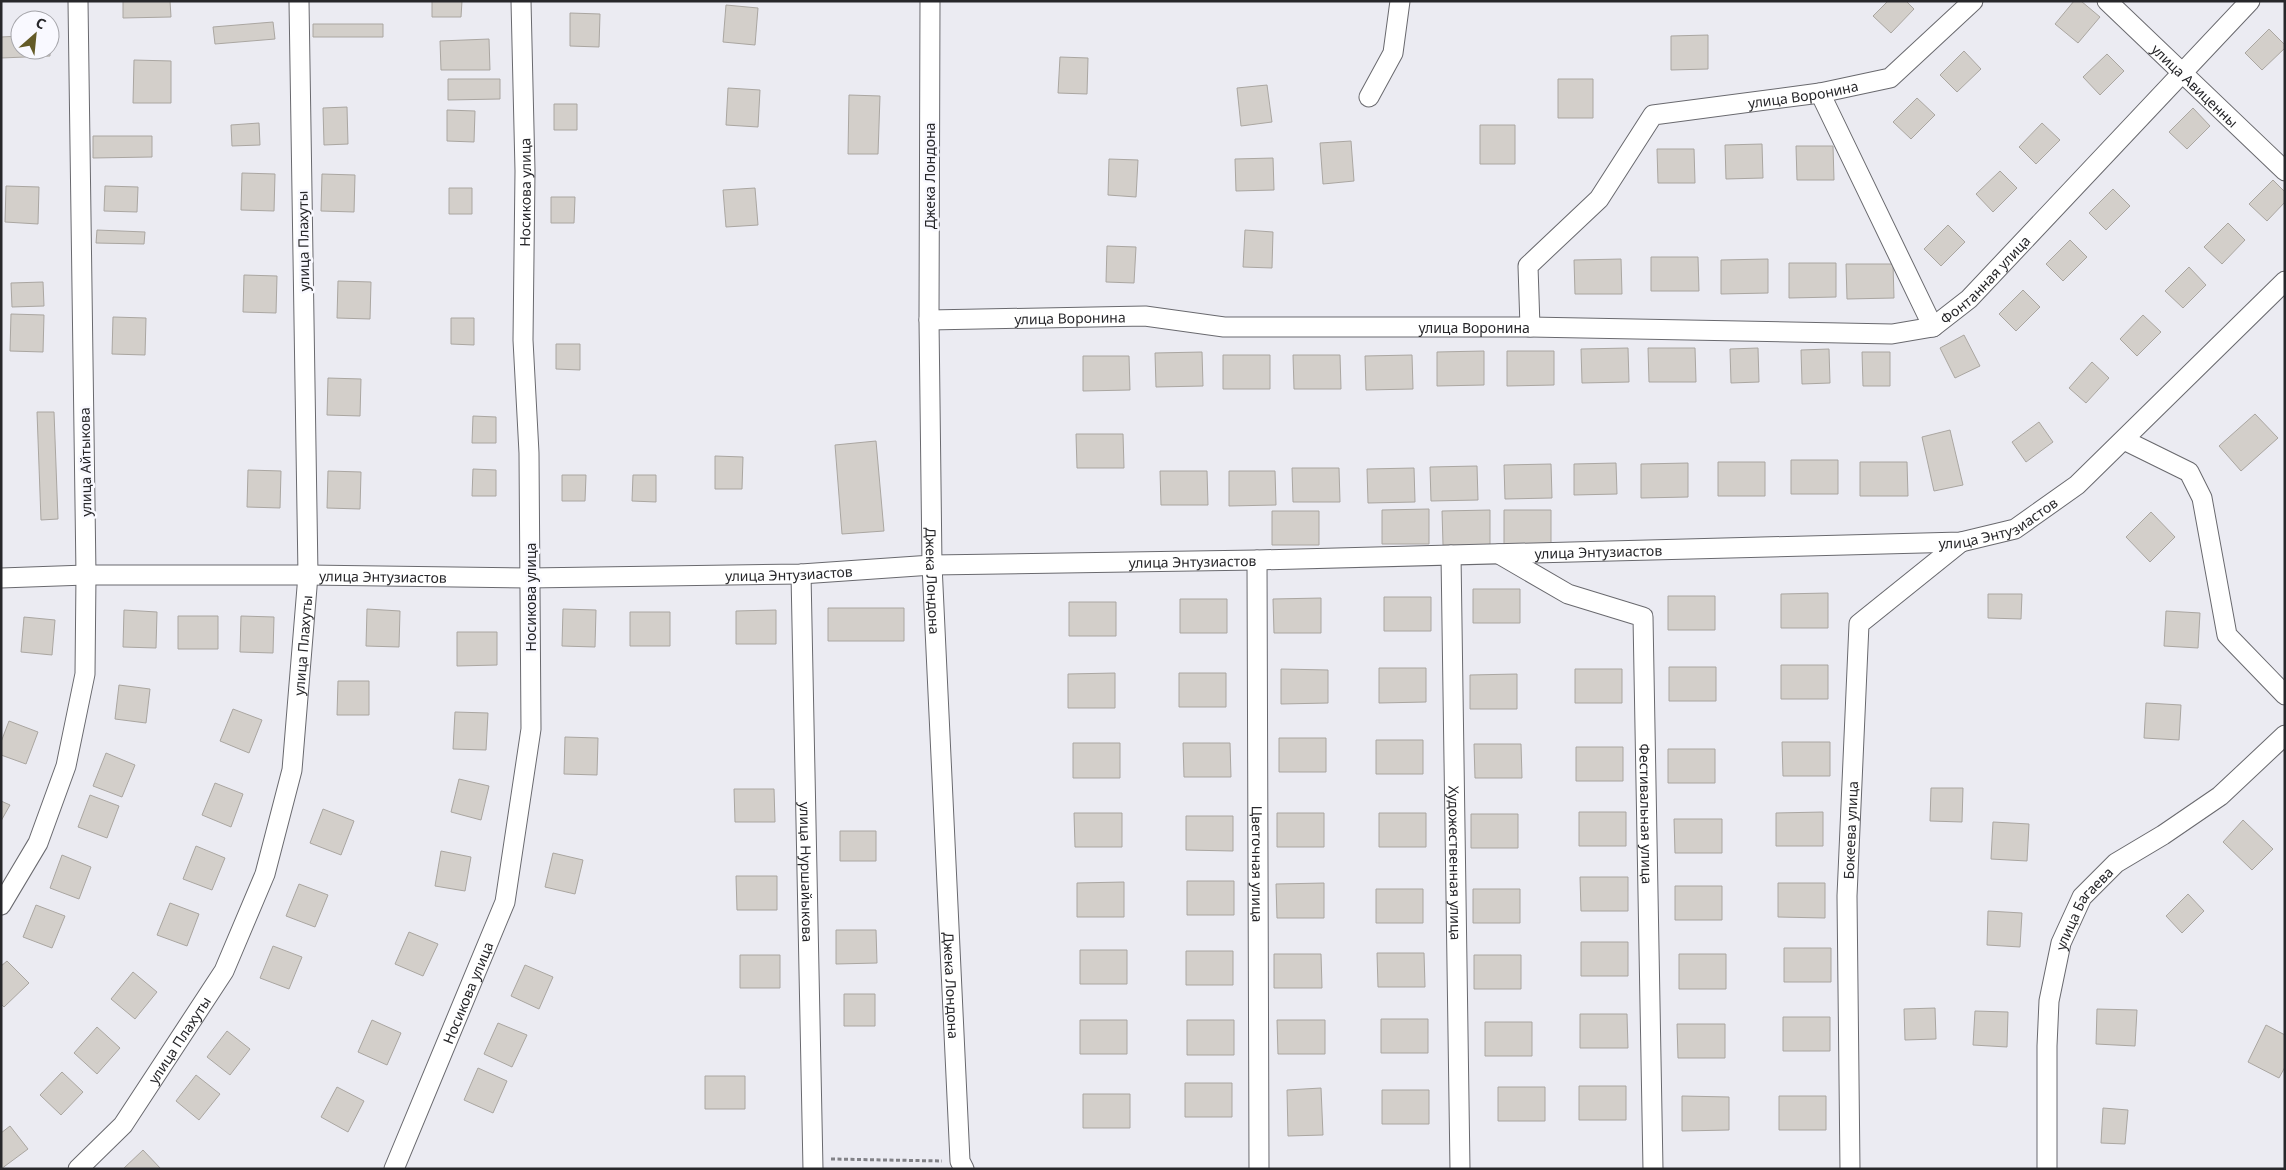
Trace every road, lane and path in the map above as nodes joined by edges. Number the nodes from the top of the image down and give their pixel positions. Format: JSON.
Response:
{"nodes":[{"id":1,"x":78,"y":1,"type":"edge"},
{"id":2,"x":299,"y":1,"type":"edge"},
{"id":3,"x":521,"y":1,"type":"edge"},
{"id":4,"x":930,"y":1,"type":"edge"},
{"id":5,"x":1400,"y":1,"type":"edge"},
{"id":6,"x":1973,"y":1,"type":"edge"},
{"id":7,"x":2107,"y":1,"type":"edge"},
{"id":8,"x":2250,"y":1,"type":"edge"},
{"id":9,"x":2182,"y":72,"type":"junction"},
{"id":10,"x":1820,"y":93,"type":"junction"},
{"id":11,"x":1369,"y":97,"type":"dead end"},
{"id":12,"x":2285,"y":171,"type":"edge"},
{"id":13,"x":2285,"y":281,"type":"edge"},
{"id":14,"x":929,"y":320,"type":"junction"},
{"id":15,"x":1530,"y":327,"type":"junction"},
{"id":16,"x":1933,"y":327,"type":"junction"},
{"id":17,"x":2124,"y":440,"type":"junction"},
{"id":18,"x":1961,"y":542,"type":"junction"},
{"id":19,"x":1498,"y":554,"type":"junction"},
{"id":20,"x":1451,"y":555,"type":"junction"},
{"id":21,"x":1257,"y":560,"type":"junction"},
{"id":22,"x":932,"y":565,"type":"junction"},
{"id":23,"x":801,"y":574,"type":"junction"},
{"id":24,"x":86,"y":575,"type":"junction"},
{"id":25,"x":308,"y":575,"type":"junction"},
{"id":26,"x":1,"y":578,"type":"edge"},
{"id":27,"x":529,"y":578,"type":"junction"},
{"id":28,"x":2285,"y":695,"type":"edge"},
{"id":29,"x":2285,"y":736,"type":"edge"},
{"id":30,"x":1,"y":905,"type":"edge"},
{"id":31,"x":813,"y":1164,"type":"edge"},
{"id":32,"x":962,"y":1165,"type":"edge"},
{"id":33,"x":78,"y":1169,"type":"edge"},
{"id":34,"x":394,"y":1169,"type":"edge"},
{"id":35,"x":1258,"y":1169,"type":"edge"},
{"id":36,"x":1460,"y":1169,"type":"edge"},
{"id":37,"x":1653,"y":1169,"type":"edge"},
{"id":38,"x":1850,"y":1169,"type":"edge"},
{"id":39,"x":2047,"y":1169,"type":"edge"}],
"edges":[{"from":1,"to":24,"type":"street","name":"улица Айтыкова"},
{"from":2,"to":25,"type":"street","name":"улица Плахуты"},
{"from":3,"to":27,"type":"street","name":"Носикова улица"},
{"from":4,"to":14,"type":"street","name":"Джека Лондона"},
{"from":5,"to":11,"type":"street"},
{"from":6,"to":10,"type":"street","name":"улица Воронина"},
{"from":7,"to":9,"type":"street","name":"улица Авиценны"},
{"from":8,"to":9,"type":"street","name":"Фонтанная улица"},
{"from":9,"to":12,"type":"street","name":"улица Авиценны"},
{"from":9,"to":16,"type":"street","name":"Фонтанная улица"},
{"from":10,"to":15,"type":"street","name":"улица Воронина"},
{"from":10,"to":16,"type":"street"},
{"from":13,"to":17,"type":"street","name":"улица Энтузиастов"},
{"from":14,"to":15,"type":"street","name":"улица Воронина"},
{"from":14,"to":22,"type":"street","name":"Джека Лондона"},
{"from":15,"to":16,"type":"street","name":"Фонтанная улица"},
{"from":17,"to":18,"type":"street","name":"улица Энтузиастов"},
{"from":17,"to":28,"type":"street"},
{"from":18,"to":19,"type":"street","name":"улица Энтузиастов"},
{"from":18,"to":38,"type":"street","name":"Бокеева улица"},
{"from":19,"to":20,"type":"street","name":"улица Энтузиастов"},
{"from":19,"to":37,"type":"street","name":"Фестивальная улица"},
{"from":20,"to":21,"type":"street","name":"улица Энтузиастов"},
{"from":20,"to":36,"type":"street","name":"Художественная улица"},
{"from":21,"to":22,"type":"street","name":"улица Энтузиастов"},
{"from":21,"to":35,"type":"street","name":"Цветочная улица"},
{"from":22,"to":23,"type":"street","name":"улица Энтузиастов"},
{"from":22,"to":32,"type":"street","name":"Джека Лондона"},
{"from":23,"to":27,"type":"street","name":"улица Энтузиастов"},
{"from":23,"to":31,"type":"street","name":"улица Нуршайыкова"},
{"from":24,"to":25,"type":"street","name":"улица Энтузиастов"},
{"from":24,"to":26,"type":"street","name":"улица Энтузиастов"},
{"from":24,"to":30,"type":"street","name":"улица Айтыкова"},
{"from":25,"to":27,"type":"street","name":"улица Энтузиастов"},
{"from":25,"to":33,"type":"street","name":"улица Плахуты"},
{"from":27,"to":34,"type":"street","name":"Носикова улица"},
{"from":29,"to":39,"type":"street","name":"улица Багаева"},
{"from":31,"to":32,"type":"path"}]}
